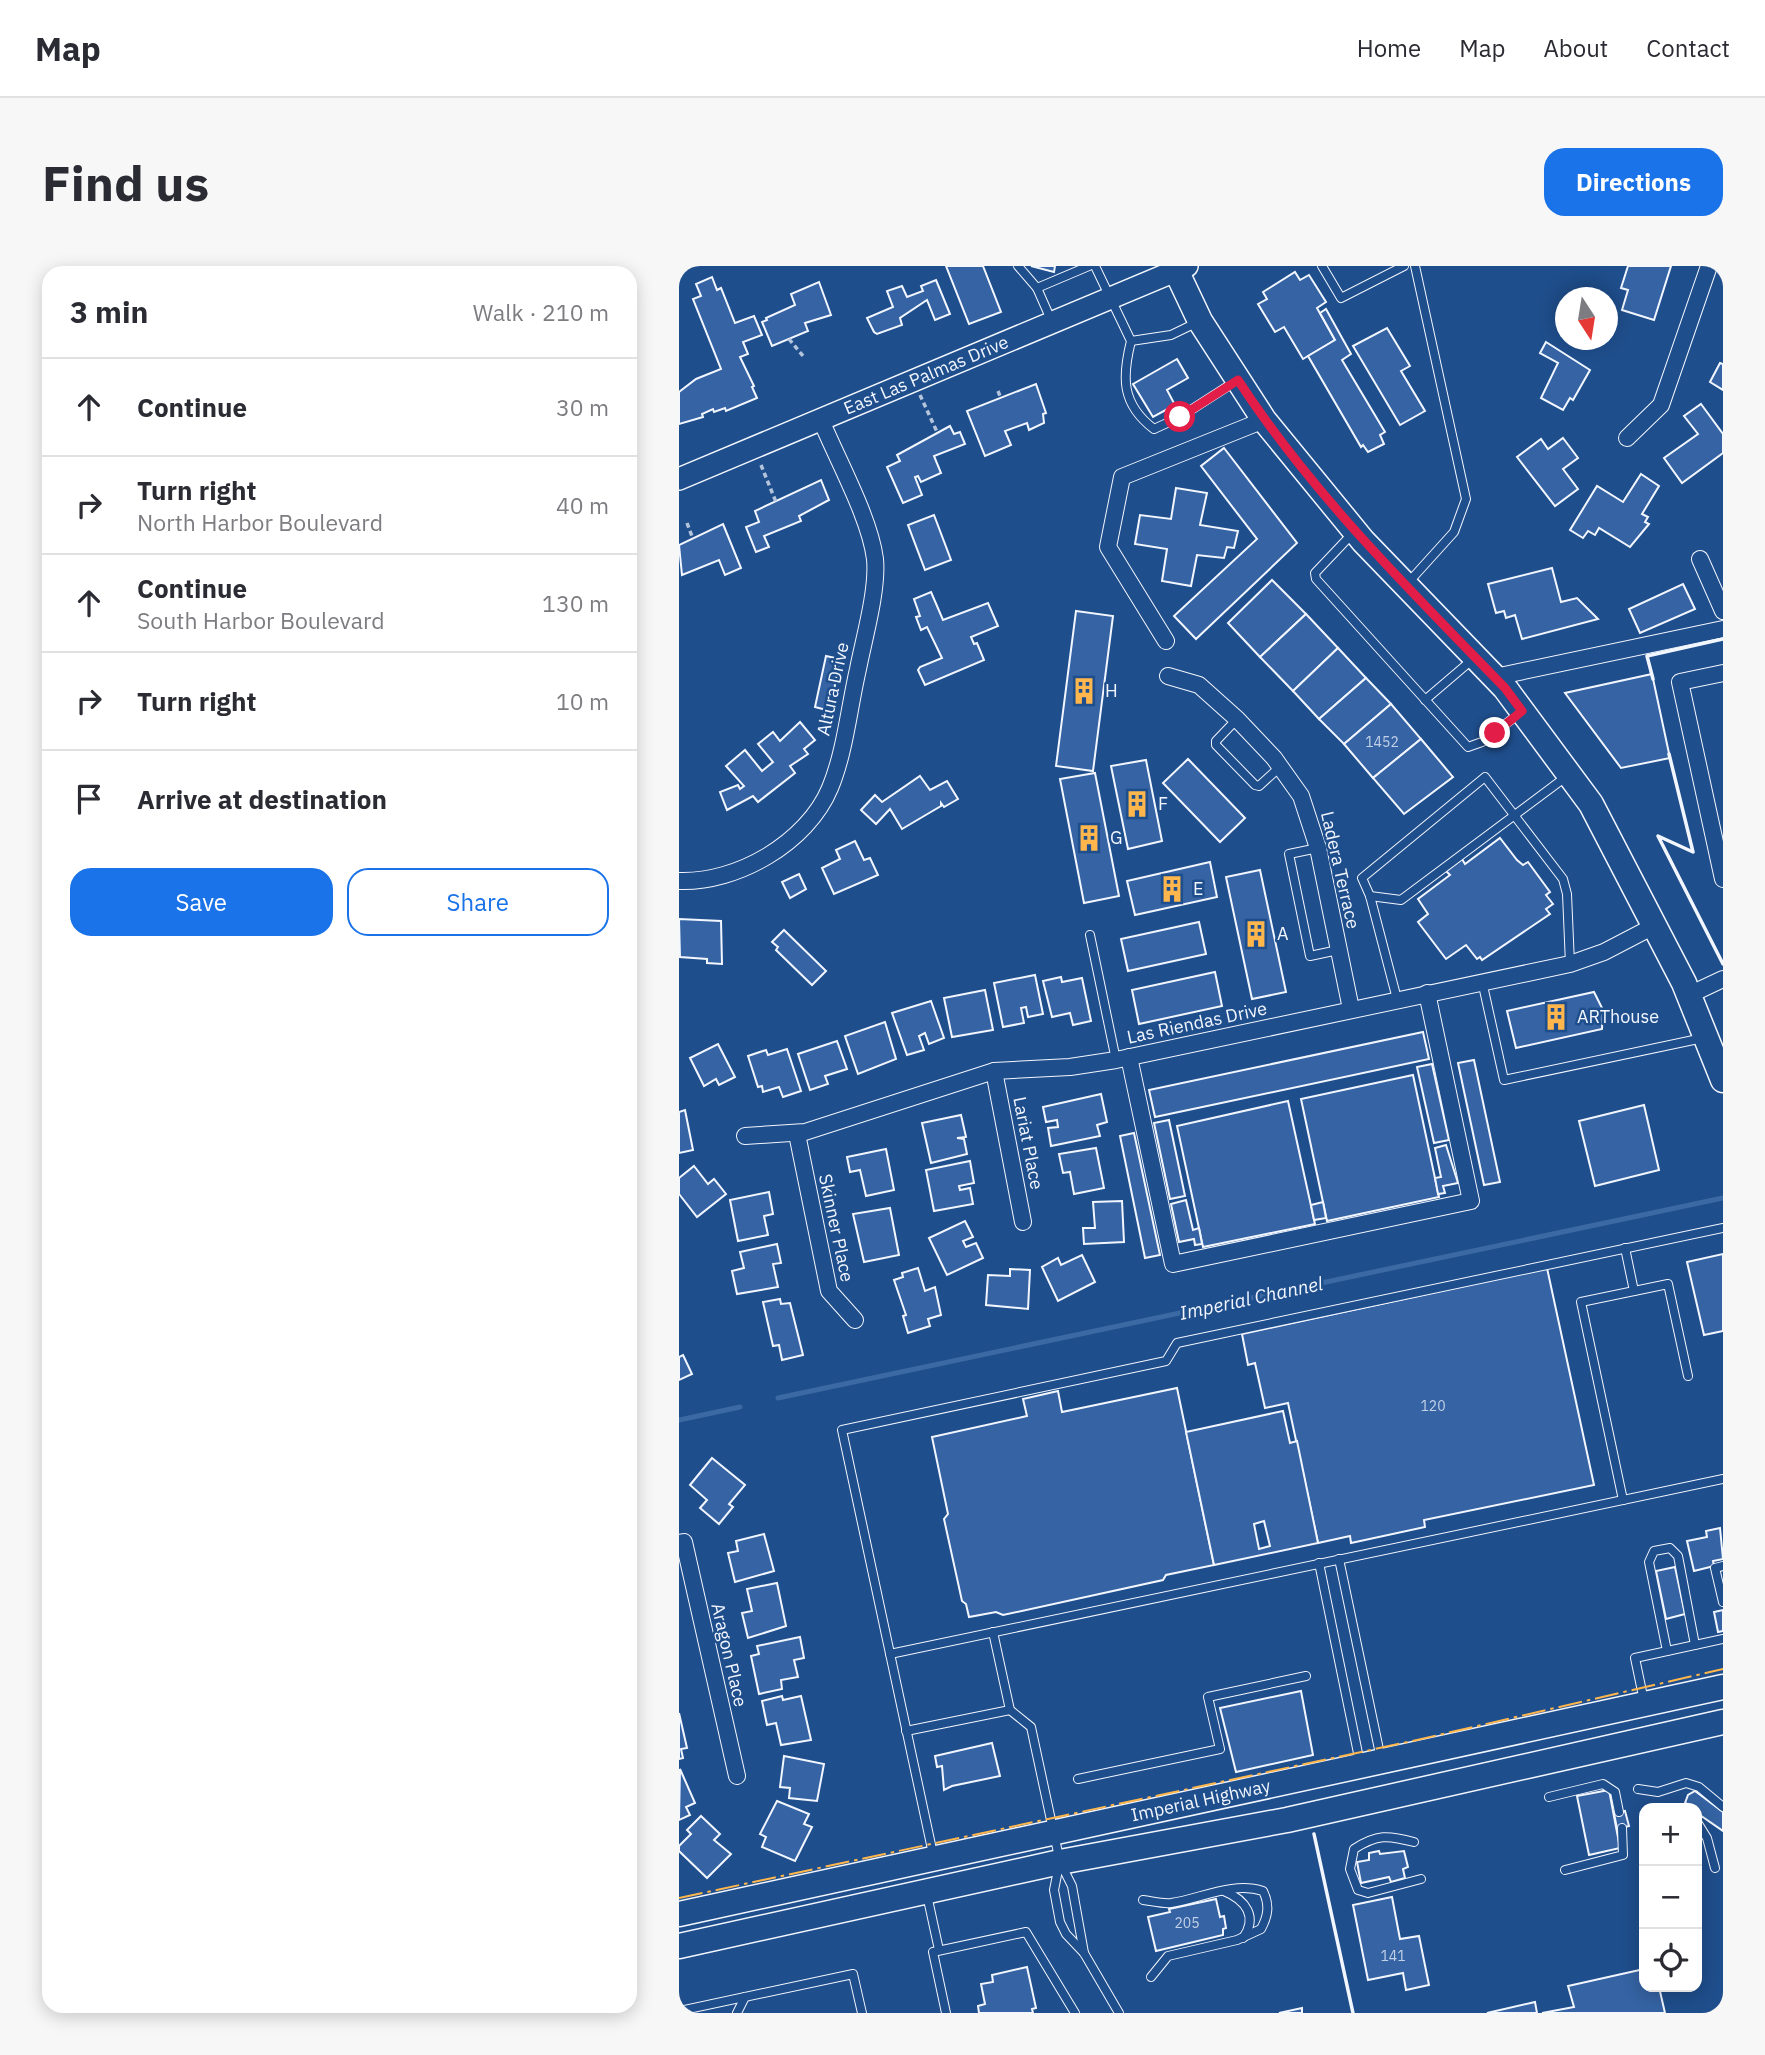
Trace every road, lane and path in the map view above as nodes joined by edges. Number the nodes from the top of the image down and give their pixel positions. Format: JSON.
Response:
{"nodes":[{"id":1,"x":1019,"y":266,"type":"edge"},
{"id":2,"x":1089,"y":266,"type":"edge"},
{"id":3,"x":1095,"y":266,"type":"edge"},
{"id":4,"x":1322,"y":266,"type":"edge"},
{"id":5,"x":1404,"y":266,"type":"edge"},
{"id":6,"x":1415,"y":266,"type":"edge"},
{"id":7,"x":1709,"y":266,"type":"edge"},
{"id":8,"x":1175,"y":267,"type":"edge"},
{"id":9,"x":1037,"y":288,"type":"junction"},
{"id":10,"x":1108,"y":299,"type":"junction"},
{"id":11,"x":1200,"y":321,"type":"junction"},
{"id":12,"x":1052,"y":322,"type":"junction"},
{"id":13,"x":789,"y":339,"type":"dead end"},
{"id":14,"x":1131,"y":341,"type":"junction"},
{"id":15,"x":803,"y":356,"type":"dead end"},
{"id":16,"x":1238,"y":380,"type":"junction"},
{"id":17,"x":913,"y":381,"type":"junction"},
{"id":18,"x":821,"y":420,"type":"junction"},
{"id":19,"x":1264,"y":420,"type":"junction"},
{"id":20,"x":938,"y":434,"type":"dead end"},
{"id":21,"x":1627,"y":438,"type":"dead end"},
{"id":22,"x":753,"y":448,"type":"junction"},
{"id":23,"x":679,"y":479,"type":"edge"},
{"id":24,"x":776,"y":502,"type":"dead end"},
{"id":25,"x":687,"y":523,"type":"dead end"},
{"id":26,"x":1355,"y":531,"type":"junction"},
{"id":27,"x":693,"y":539,"type":"dead end"},
{"id":28,"x":1700,"y":559,"type":"dead end"},
{"id":29,"x":1407,"y":584,"type":"junction"},
{"id":30,"x":1723,"y":611,"type":"edge"},
{"id":31,"x":1723,"y":629,"type":"edge"},
{"id":32,"x":1166,"y":641,"type":"dead end"},
{"id":33,"x":1475,"y":657,"type":"junction"},
{"id":34,"x":1723,"y":673,"type":"edge"},
{"id":35,"x":1168,"y":676,"type":"dead end"},
{"id":36,"x":1495,"y":677,"type":"junction"},
{"id":37,"x":1425,"y":700,"type":"junction"},
{"id":38,"x":1522,"y":711,"type":"junction"},
{"id":39,"x":1237,"y":719,"type":"junction"},
{"id":40,"x":1280,"y":765,"type":"junction"},
{"id":41,"x":1569,"y":774,"type":"junction"},
{"id":42,"x":1515,"y":815,"type":"junction"},
{"id":43,"x":1318,"y":848,"type":"junction"},
{"id":44,"x":1723,"y":879,"type":"edge"},
{"id":45,"x":679,"y":881,"type":"edge"},
{"id":46,"x":1370,"y":896,"type":"junction"},
{"id":47,"x":1654,"y":926,"type":"junction"},
{"id":48,"x":1090,"y":935,"type":"dead end"},
{"id":49,"x":1338,"y":950,"type":"junction"},
{"id":50,"x":1570,"y":964,"type":"junction"},
{"id":51,"x":1723,"y":979,"type":"edge"},
{"id":52,"x":1482,"y":981,"type":"junction"},
{"id":53,"x":1427,"y":993,"type":"junction"},
{"id":54,"x":1689,"y":995,"type":"junction"},
{"id":55,"x":1397,"y":999,"type":"junction"},
{"id":56,"x":1351,"y":1009,"type":"junction"},
{"id":57,"x":1707,"y":1038,"type":"junction"},
{"id":58,"x":1123,"y":1059,"type":"junction"},
{"id":59,"x":995,"y":1070,"type":"junction"},
{"id":60,"x":1723,"y":1080,"type":"edge"},
{"id":61,"x":797,"y":1134,"type":"junction"},
{"id":62,"x":745,"y":1136,"type":"dead end"},
{"id":63,"x":1023,"y":1222,"type":"dead end"},
{"id":64,"x":1723,"y":1228,"type":"edge"},
{"id":65,"x":1625,"y":1248,"type":"junction"},
{"id":66,"x":1635,"y":1291,"type":"junction"},
{"id":67,"x":855,"y":1320,"type":"dead end"},
{"id":68,"x":1688,"y":1376,"type":"dead end"},
{"id":69,"x":1723,"y":1479,"type":"edge"},
{"id":70,"x":1623,"y":1500,"type":"junction"},
{"id":71,"x":681,"y":1543,"type":"edge"},
{"id":72,"x":1339,"y":1559,"type":"junction"},
{"id":73,"x":1319,"y":1563,"type":"junction"},
{"id":74,"x":1723,"y":1566,"type":"edge"},
{"id":75,"x":1723,"y":1602,"type":"edge"},
{"id":76,"x":993,"y":1632,"type":"junction"},
{"id":77,"x":1723,"y":1639,"type":"edge"},
{"id":78,"x":1695,"y":1645,"type":"junction"},
{"id":79,"x":1667,"y":1651,"type":"junction"},
{"id":80,"x":890,"y":1654,"type":"junction"},
{"id":81,"x":1306,"y":1676,"type":"dead end"},
{"id":82,"x":1723,"y":1687,"type":"edge"},
{"id":83,"x":1645,"y":1704,"type":"junction"},
{"id":84,"x":1010,"y":1710,"type":"junction"},
{"id":85,"x":1723,"y":1722,"type":"edge"},
{"id":86,"x":906,"y":1731,"type":"junction"},
{"id":87,"x":1371,"y":1764,"type":"junction"},
{"id":88,"x":737,"y":1776,"type":"dead end"},
{"id":89,"x":1079,"y":1779,"type":"dead end"},
{"id":90,"x":1638,"y":1789,"type":"dead end"},
{"id":91,"x":1549,"y":1797,"type":"dead end"},
{"id":92,"x":1723,"y":1807,"type":"edge"},
{"id":93,"x":1619,"y":1812,"type":"dead end"},
{"id":94,"x":1260,"y":1825,"type":"junction"},
{"id":95,"x":1622,"y":1828,"type":"dead end"},
{"id":96,"x":1702,"y":1830,"type":"edge"},
{"id":97,"x":1053,"y":1832,"type":"junction"},
{"id":98,"x":1413,"y":1842,"type":"dead end"},
{"id":99,"x":933,"y":1858,"type":"junction"},
{"id":100,"x":1060,"y":1862,"type":"junction"},
{"id":101,"x":1715,"y":1868,"type":"dead end"},
{"id":102,"x":1565,"y":1870,"type":"dead end"},
{"id":103,"x":1421,"y":1879,"type":"dead end"},
{"id":104,"x":926,"y":1891,"type":"junction"},
{"id":105,"x":1224,"y":1891,"type":"junction"},
{"id":106,"x":1143,"y":1899,"type":"dead end"},
{"id":107,"x":679,"y":1914,"type":"edge"},
{"id":108,"x":1243,"y":1938,"type":"junction"},
{"id":109,"x":679,"y":1946,"type":"edge"},
{"id":110,"x":939,"y":1950,"type":"junction"},
{"id":111,"x":1084,"y":1953,"type":"junction"},
{"id":112,"x":1151,"y":1977,"type":"dead end"},
{"id":113,"x":745,"y":1997,"type":"junction"},
{"id":114,"x":679,"y":2011,"type":"edge"},
{"id":115,"x":737,"y":2013,"type":"edge"},
{"id":116,"x":863,"y":2013,"type":"edge"},
{"id":117,"x":946,"y":2013,"type":"edge"},
{"id":118,"x":1075,"y":2013,"type":"edge"},
{"id":119,"x":1119,"y":2013,"type":"edge"}],
"edges":[{"from":1,"to":9,"type":"lane"},
{"from":2,"to":9,"type":"lane"},
{"from":3,"to":10,"type":"lane"},
{"from":4,"to":5,"type":"lane"},
{"from":6,"to":29,"type":"lane"},
{"from":7,"to":21,"type":"street"},
{"from":8,"to":10,"type":"street","name":"East Las Palmas Drive"},
{"from":8,"to":11,"type":"main road"},
{"from":9,"to":12,"type":"lane"},
{"from":10,"to":12,"type":"street","name":"East Las Palmas Drive"},
{"from":10,"to":14,"type":"lane"},
{"from":11,"to":14,"type":"lane"},
{"from":11,"to":16,"type":"main road"},
{"from":12,"to":17,"type":"street","name":"East Las Palmas Drive"},
{"from":13,"to":15,"type":"path"},
{"from":14,"to":16,"type":"lane"},
{"from":16,"to":19,"type":"main road"},
{"from":17,"to":18,"type":"street","name":"East Las Palmas Drive"},
{"from":17,"to":20,"type":"path"},
{"from":18,"to":22,"type":"street","name":"East Las Palmas Drive"},
{"from":18,"to":45,"type":"street","name":"Altura Drive"},
{"from":19,"to":26,"type":"main road"},
{"from":19,"to":32,"type":"street"},
{"from":22,"to":23,"type":"street","name":"East Las Palmas Drive"},
{"from":22,"to":24,"type":"path"},
{"from":25,"to":27,"type":"path"},
{"from":26,"to":29,"type":"main road"},
{"from":26,"to":37,"type":"lane"},
{"from":28,"to":30,"type":"street"},
{"from":29,"to":33,"type":"main road"},
{"from":31,"to":36,"type":"street"},
{"from":33,"to":36,"type":"main road"},
{"from":33,"to":37,"type":"lane"},
{"from":34,"to":44,"type":"street"},
{"from":35,"to":39,"type":"street","name":"Ladera Terrace"},
{"from":36,"to":38,"type":"main road"},
{"from":37,"to":38,"type":"lane"},
{"from":38,"to":41,"type":"main road"},
{"from":39,"to":40,"type":"street","name":"Ladera Terrace"},
{"from":39,"to":40,"type":"lane"},
{"from":40,"to":43,"type":"street","name":"Ladera Terrace"},
{"from":41,"to":42,"type":"lane"},
{"from":41,"to":47,"type":"main road"},
{"from":42,"to":46,"type":"lane"},
{"from":42,"to":46,"type":"lane"},
{"from":42,"to":50,"type":"lane"},
{"from":43,"to":49,"type":"street","name":"Ladera Terrace"},
{"from":43,"to":49,"type":"lane"},
{"from":46,"to":55,"type":"lane"},
{"from":47,"to":50,"type":"street","name":"Las Riendas Drive"},
{"from":47,"to":54,"type":"main road"},
{"from":48,"to":58,"type":"lane"},
{"from":49,"to":56,"type":"street","name":"Ladera Terrace"},
{"from":50,"to":52,"type":"street","name":"Las Riendas Drive"},
{"from":51,"to":54,"type":"street"},
{"from":52,"to":53,"type":"street","name":"Las Riendas Drive"},
{"from":52,"to":57,"type":"lane"},
{"from":53,"to":55,"type":"street","name":"Las Riendas Drive"},
{"from":53,"to":58,"type":"street"},
{"from":54,"to":57,"type":"main road"},
{"from":55,"to":56,"type":"street","name":"Las Riendas Drive"},
{"from":56,"to":58,"type":"street","name":"Las Riendas Drive"},
{"from":57,"to":60,"type":"main road"},
{"from":58,"to":59,"type":"street","name":"Las Riendas Drive"},
{"from":59,"to":61,"type":"street","name":"Las Riendas Drive"},
{"from":59,"to":63,"type":"street","name":"Lariat Place"},
{"from":61,"to":62,"type":"street","name":"Las Riendas Drive"},
{"from":61,"to":67,"type":"street","name":"Skinner Place"},
{"from":64,"to":65,"type":"lane"},
{"from":65,"to":66,"type":"lane"},
{"from":65,"to":80,"type":"lane"},
{"from":66,"to":68,"type":"lane"},
{"from":66,"to":70,"type":"lane"},
{"from":69,"to":70,"type":"lane"},
{"from":70,"to":72,"type":"lane"},
{"from":71,"to":88,"type":"street","name":"Aragon Place"},
{"from":72,"to":73,"type":"lane"},
{"from":72,"to":87,"type":"lane"},
{"from":73,"to":76,"type":"lane"},
{"from":73,"to":87,"type":"lane"},
{"from":74,"to":75,"type":"lane"},
{"from":76,"to":80,"type":"lane"},
{"from":76,"to":84,"type":"lane"},
{"from":77,"to":78,"type":"lane"},
{"from":78,"to":79,"type":"lane"},
{"from":78,"to":79,"type":"lane"},
{"from":79,"to":83,"type":"lane"},
{"from":80,"to":86,"type":"lane"},
{"from":81,"to":89,"type":"lane"},
{"from":82,"to":83,"type":"main road","name":"Imperial Highway"},
{"from":83,"to":87,"type":"main road","name":"Imperial Highway"},
{"from":84,"to":86,"type":"lane"},
{"from":84,"to":97,"type":"lane"},
{"from":85,"to":94,"type":"main road","name":"Imperial Highway"},
{"from":86,"to":99,"type":"lane"},
{"from":87,"to":94,"type":"main road"},
{"from":87,"to":97,"type":"main road","name":"Imperial Highway"},
{"from":90,"to":92,"type":"lane"},
{"from":91,"to":93,"type":"lane"},
{"from":94,"to":100,"type":"main road","name":"Imperial Highway"},
{"from":95,"to":102,"type":"lane"},
{"from":96,"to":101,"type":"lane"},
{"from":97,"to":99,"type":"main road","name":"Imperial Highway"},
{"from":97,"to":100,"type":"lane"},
{"from":98,"to":103,"type":"lane"},
{"from":99,"to":107,"type":"main road","name":"Imperial Highway"},
{"from":100,"to":104,"type":"main road","name":"Imperial Highway"},
{"from":100,"to":111,"type":"lane"},
{"from":100,"to":111,"type":"lane"},
{"from":104,"to":109,"type":"main road","name":"Imperial Highway"},
{"from":104,"to":110,"type":"lane"},
{"from":105,"to":106,"type":"lane"},
{"from":105,"to":108,"type":"lane"},
{"from":105,"to":108,"type":"lane"},
{"from":108,"to":112,"type":"lane"},
{"from":110,"to":117,"type":"lane"},
{"from":110,"to":118,"type":"lane"},
{"from":111,"to":119,"type":"lane"},
{"from":113,"to":114,"type":"lane"},
{"from":113,"to":115,"type":"lane"},
{"from":113,"to":116,"type":"lane"}]}
